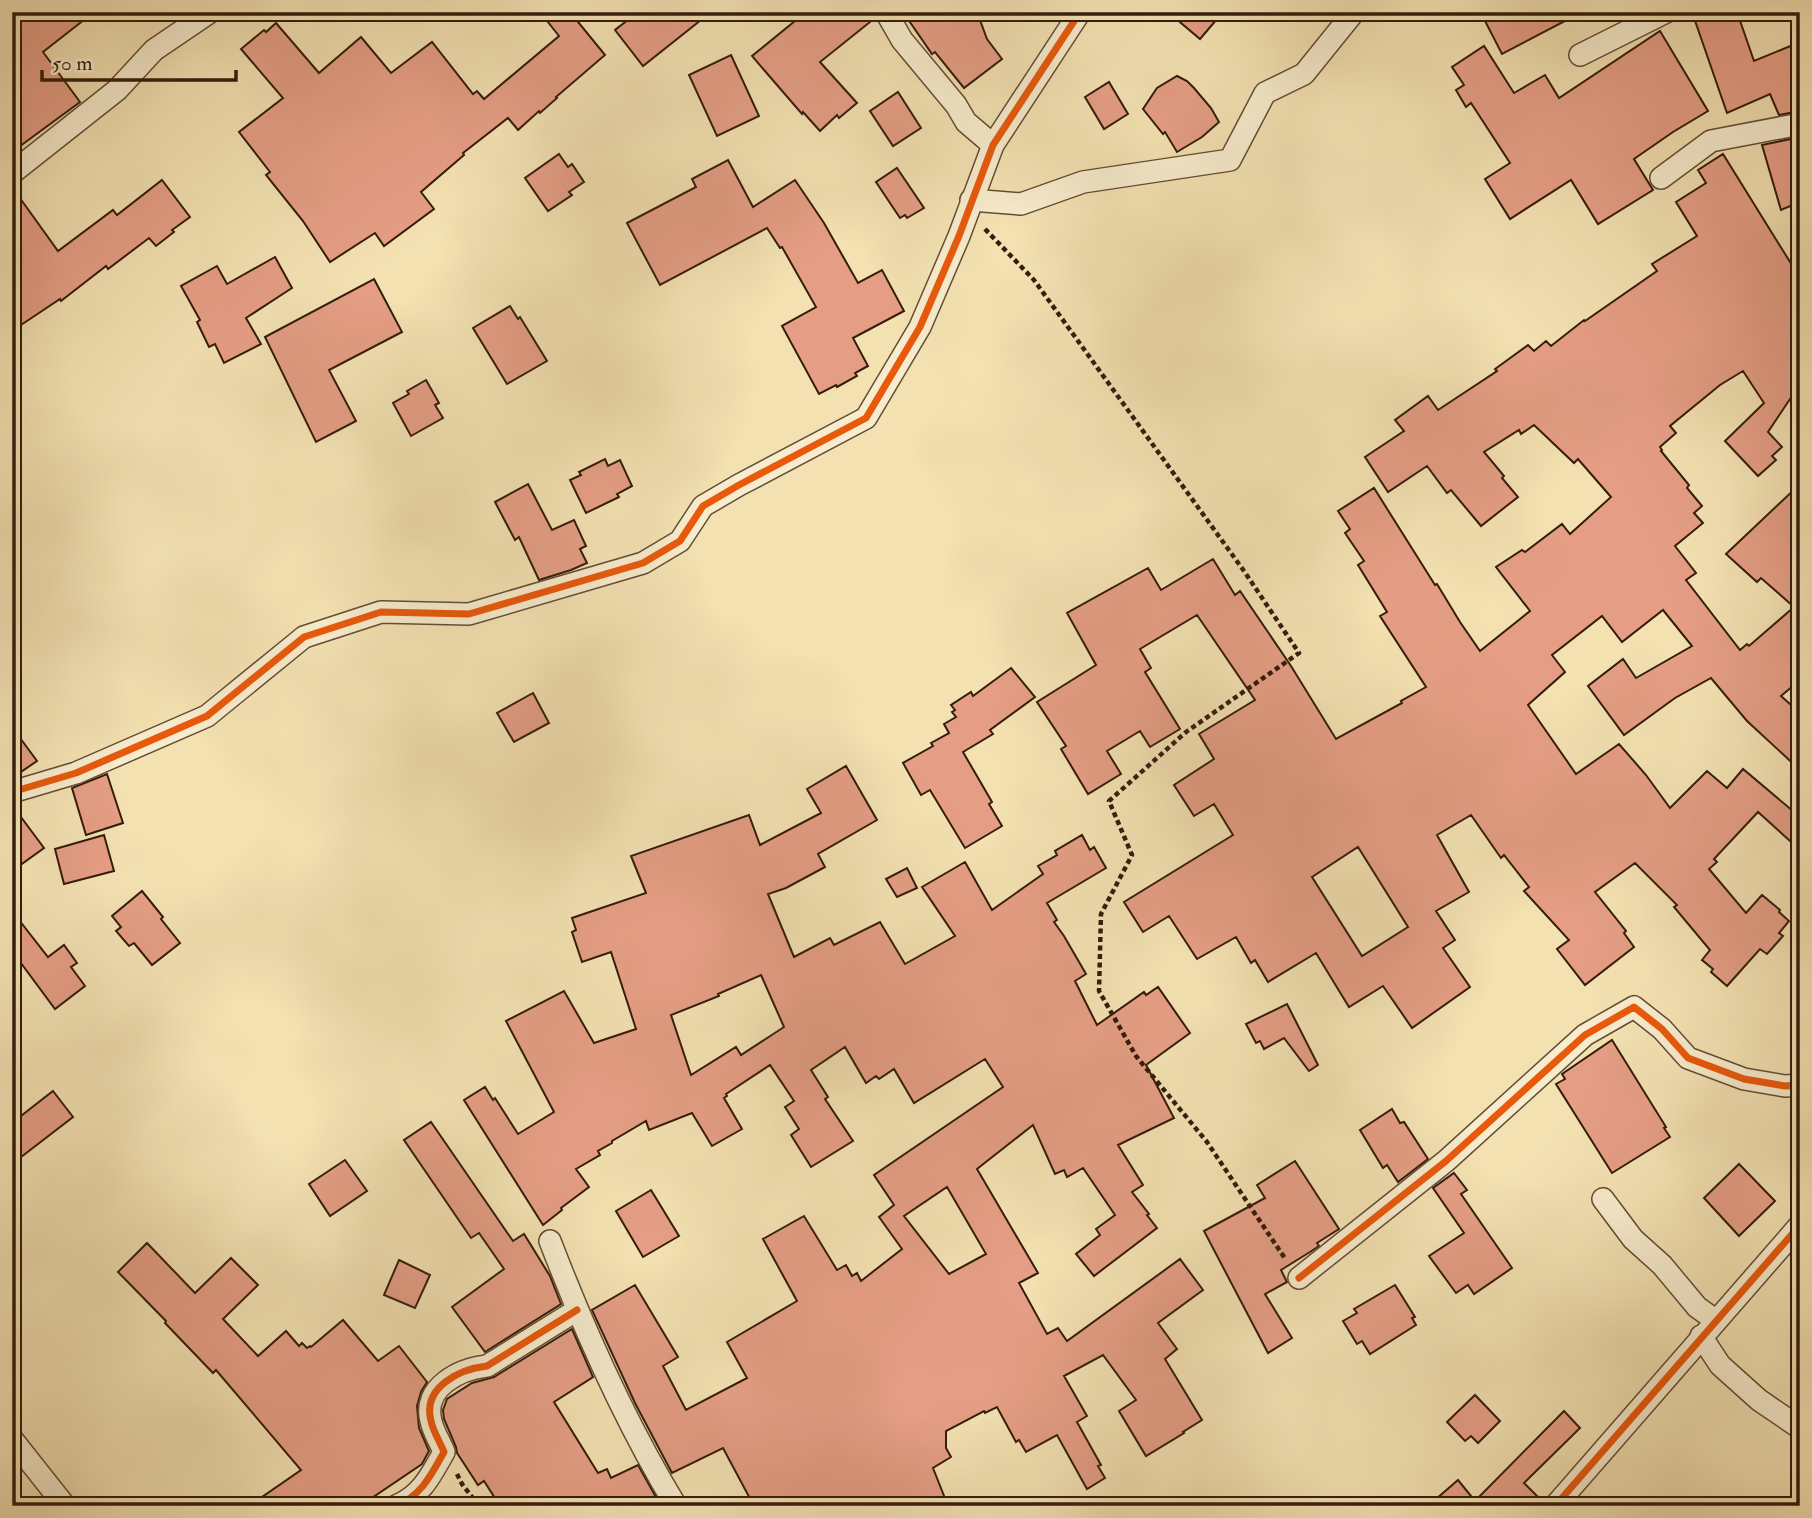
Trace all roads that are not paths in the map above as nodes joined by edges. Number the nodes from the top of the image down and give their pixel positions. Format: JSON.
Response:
{"nodes":[{"id":1,"x":211,"y":12,"type":"edge"},
{"id":2,"x":886,"y":12,"type":"edge"},
{"id":3,"x":1080,"y":12,"type":"edge"},
{"id":4,"x":1354,"y":12,"type":"edge"},
{"id":5,"x":1666,"y":12,"type":"edge"},
{"id":6,"x":1580,"y":55,"type":"dead end"},
{"id":7,"x":1800,"y":124,"type":"edge"},
{"id":8,"x":993,"y":145,"type":"junction"},
{"id":9,"x":12,"y":173,"type":"edge"},
{"id":10,"x":1661,"y":178,"type":"dead end"},
{"id":11,"x":969,"y":206,"type":"junction"},
{"id":12,"x":12,"y":792,"type":"edge"},
{"id":13,"x":1800,"y":1085,"type":"edge"},
{"id":14,"x":1603,"y":1199,"type":"dead end"},
{"id":15,"x":1800,"y":1225,"type":"edge"},
{"id":16,"x":550,"y":1241,"type":"dead end"},
{"id":17,"x":1299,"y":1278,"type":"road end"},
{"id":18,"x":577,"y":1310,"type":"junction"},
{"id":19,"x":1708,"y":1328,"type":"junction"},
{"id":20,"x":1800,"y":1427,"type":"edge"},
{"id":21,"x":12,"y":1439,"type":"edge"},
{"id":22,"x":65,"y":1506,"type":"edge"},
{"id":23,"x":396,"y":1506,"type":"edge"},
{"id":24,"x":676,"y":1506,"type":"edge"},
{"id":25,"x":1555,"y":1506,"type":"edge"}],
"edges":[{"from":1,"to":9,"type":"street"},
{"from":2,"to":8,"type":"street"},
{"from":3,"to":8,"type":"street"},
{"from":4,"to":11,"type":"street"},
{"from":5,"to":6,"type":"street"},
{"from":7,"to":10,"type":"street"},
{"from":8,"to":11,"type":"street"},
{"from":11,"to":12,"type":"street"},
{"from":13,"to":17,"type":"street"},
{"from":14,"to":19,"type":"street"},
{"from":15,"to":19,"type":"street"},
{"from":16,"to":18,"type":"street"},
{"from":18,"to":23,"type":"street"},
{"from":18,"to":24,"type":"street"},
{"from":19,"to":20,"type":"street"},
{"from":19,"to":25,"type":"street"},
{"from":21,"to":22,"type":"street"}]}
